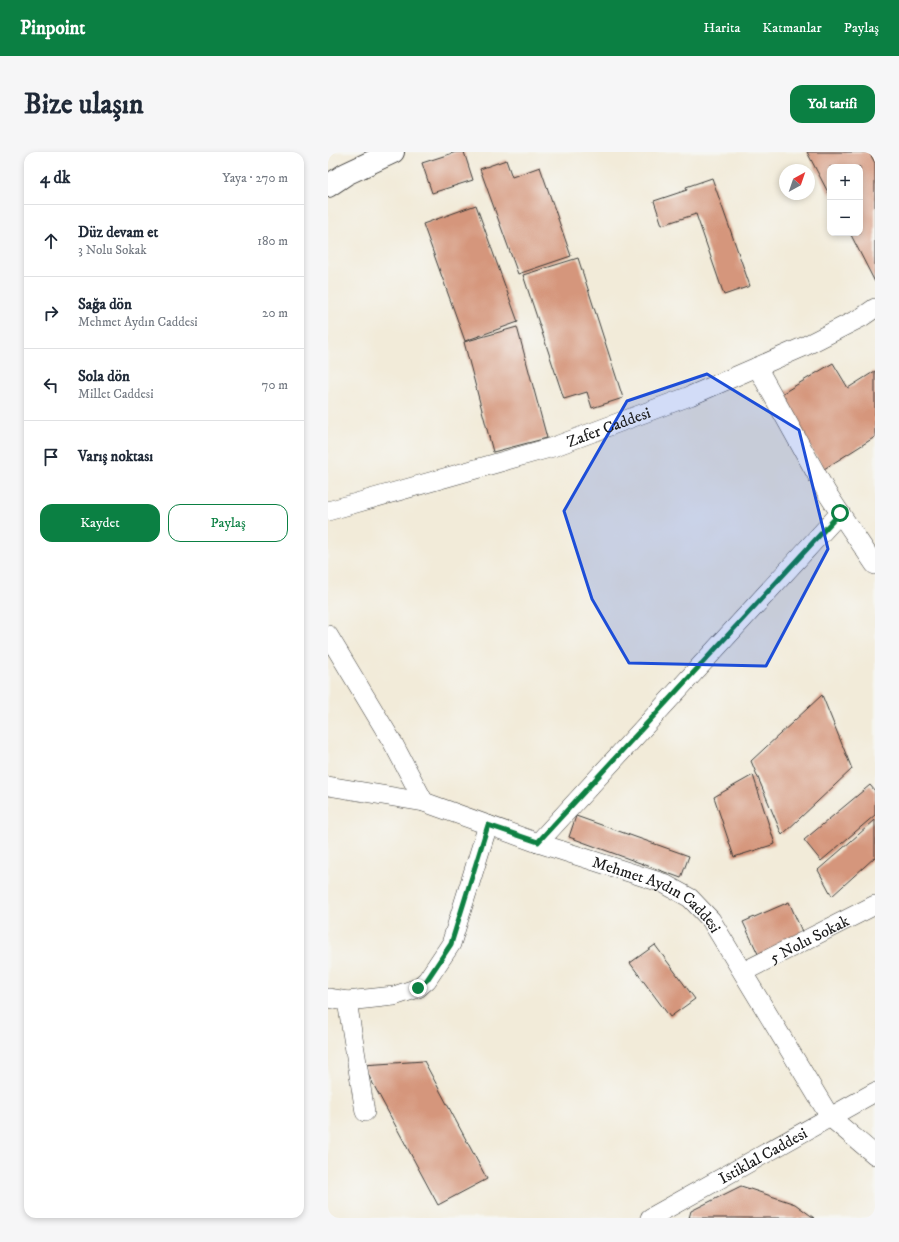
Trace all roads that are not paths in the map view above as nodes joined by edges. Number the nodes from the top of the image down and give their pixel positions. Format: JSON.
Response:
{"nodes":[{"id":1,"x":393,"y":152,"type":"edge"},
{"id":2,"x":337,"y":175,"type":"edge"},
{"id":3,"x":328,"y":186,"type":"edge"},
{"id":4,"x":875,"y":308,"type":"edge"},
{"id":5,"x":757,"y":367,"type":"junction"},
{"id":6,"x":328,"y":511,"type":"edge"},
{"id":7,"x":840,"y":513,"type":"junction"},
{"id":8,"x":875,"y":565,"type":"edge"},
{"id":9,"x":328,"y":635,"type":"edge"},
{"id":10,"x":328,"y":786,"type":"edge"},
{"id":11,"x":424,"y":802,"type":"junction"},
{"id":12,"x":488,"y":825,"type":"junction"},
{"id":13,"x":538,"y":842,"type":"junction"},
{"id":14,"x":875,"y":905,"type":"edge"},
{"id":15,"x":743,"y":972,"type":"junction"},
{"id":16,"x":328,"y":998,"type":"edge"},
{"id":17,"x":347,"y":1001,"type":"junction"},
{"id":18,"x":875,"y":1092,"type":"edge"},
{"id":19,"x":365,"y":1112,"type":"dead end"},
{"id":20,"x":830,"y":1117,"type":"junction"},
{"id":21,"x":875,"y":1155,"type":"edge"},
{"id":22,"x":650,"y":1218,"type":"edge"}],
"edges":[{"from":1,"to":2,"type":"street"},
{"from":2,"to":3,"type":"street"},
{"from":4,"to":5,"type":"street","name":"Zafer Caddesi"},
{"from":5,"to":6,"type":"street","name":"Zafer Caddesi"},
{"from":5,"to":7,"type":"street"},
{"from":7,"to":8,"type":"street"},
{"from":7,"to":13,"type":"street"},
{"from":9,"to":11,"type":"street"},
{"from":10,"to":11,"type":"street","name":"Mehmet Aydın Caddesi"},
{"from":11,"to":12,"type":"street","name":"Mehmet Aydın Caddesi"},
{"from":12,"to":13,"type":"street","name":"Mehmet Aydın Caddesi"},
{"from":12,"to":17,"type":"street"},
{"from":13,"to":15,"type":"street","name":"Mehmet Aydın Caddesi"},
{"from":14,"to":15,"type":"street","name":"5 Nolu Sokak"},
{"from":15,"to":20,"type":"street","name":"Mehmet Aydın Caddesi"},
{"from":16,"to":17,"type":"street"},
{"from":17,"to":19,"type":"street"},
{"from":18,"to":20,"type":"street","name":"Istiklal Caddesi"},
{"from":20,"to":21,"type":"street","name":"Mehmet Aydın Caddesi"},
{"from":20,"to":22,"type":"street","name":"Istiklal Caddesi"}]}
